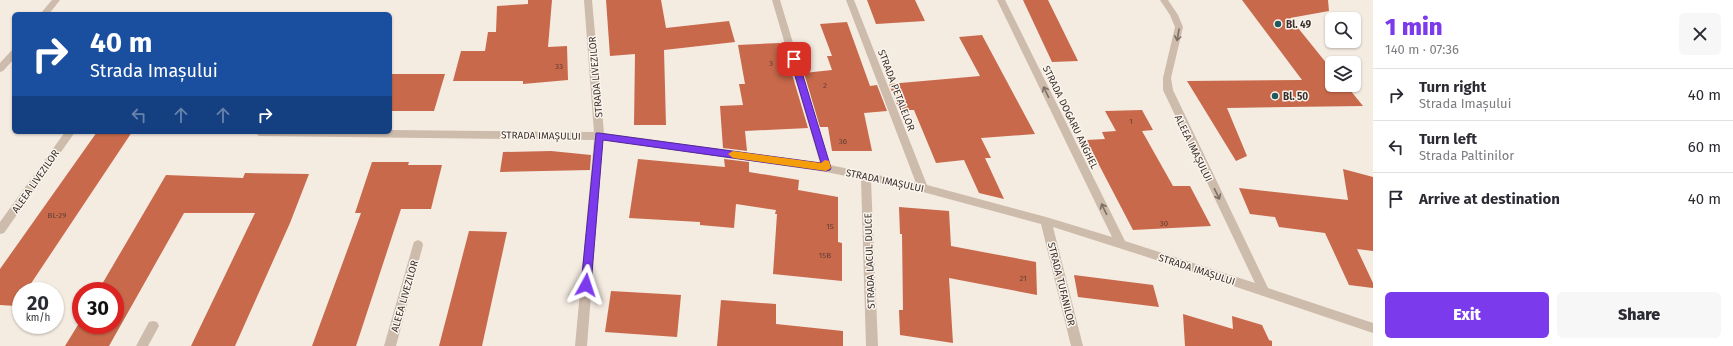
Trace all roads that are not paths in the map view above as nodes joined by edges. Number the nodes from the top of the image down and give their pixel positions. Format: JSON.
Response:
{"nodes":[{"id":1,"x":56,"y":0,"type":"edge"},
{"id":2,"x":588,"y":0,"type":"edge"},
{"id":3,"x":776,"y":0,"type":"edge"},
{"id":4,"x":850,"y":0,"type":"edge"},
{"id":5,"x":1001,"y":0,"type":"edge"},
{"id":6,"x":1164,"y":0,"type":"edge"},
{"id":7,"x":46,"y":12,"type":"edge"},
{"id":8,"x":12,"y":55,"type":"edge"},
{"id":9,"x":0,"y":69,"type":"edge"},
{"id":10,"x":69,"y":134,"type":"edge"},
{"id":11,"x":392,"y":134,"type":"edge"},
{"id":12,"x":599,"y":136,"type":"junction"},
{"id":13,"x":826,"y":168,"type":"junction"},
{"id":14,"x":866,"y":176,"type":"junction"},
{"id":15,"x":923,"y":188,"type":"junction"},
{"id":16,"x":1046,"y":222,"type":"junction"},
{"id":17,"x":0,"y":230,"type":"edge"},
{"id":18,"x":1121,"y":244,"type":"junction"},
{"id":19,"x":418,"y":245,"type":"dead end"},
{"id":20,"x":1264,"y":291,"type":"junction"},
{"id":21,"x":153,"y":326,"type":"dead end"},
{"id":22,"x":1373,"y":328,"type":"edge"},
{"id":23,"x":142,"y":346,"type":"edge"},
{"id":24,"x":390,"y":346,"type":"edge"},
{"id":25,"x":581,"y":346,"type":"edge"},
{"id":26,"x":872,"y":346,"type":"edge"},
{"id":27,"x":1077,"y":346,"type":"edge"}],
"edges":[{"from":1,"to":7,"type":"street"},
{"from":2,"to":12,"type":"street","name":"STRADA LIVEZILOR"},
{"from":3,"to":13,"type":"street"},
{"from":4,"to":15,"type":"street","name":"STRADA PETALELOR"},
{"from":18,"to":5,"type":"street","name":"STRADA DOGARU ANGHEL","one_way":true},
{"from":6,"to":20,"type":"street","name":"ALEEA IMAȘULUI","one_way":true},
{"from":8,"to":9,"type":"street"},
{"from":10,"to":17,"type":"street","name":"ALEEA LIVEZILOR"},
{"from":11,"to":12,"type":"street","name":"STRADA IMAȘULUI"},
{"from":12,"to":13,"type":"street","name":"STRADA IMAȘULUI"},
{"from":12,"to":25,"type":"street","name":"STRADA LIVEZILOR"},
{"from":13,"to":14,"type":"street","name":"STRADA IMAȘULUI"},
{"from":14,"to":15,"type":"street","name":"STRADA IMAȘULUI"},
{"from":14,"to":26,"type":"street","name":"STRADA LACUL DULCE"},
{"from":15,"to":16,"type":"street","name":"STRADA IMAȘULUI"},
{"from":16,"to":18,"type":"street","name":"STRADA IMAȘULUI"},
{"from":16,"to":27,"type":"street","name":"STRADA TUFANILOR"},
{"from":18,"to":20,"type":"street","name":"STRADA IMAȘULUI"},
{"from":19,"to":24,"type":"street","name":"ALEEA LIVEZILOR"},
{"from":20,"to":22,"type":"street","name":"STRADA IMAȘULUI"},
{"from":21,"to":23,"type":"street"}]}
